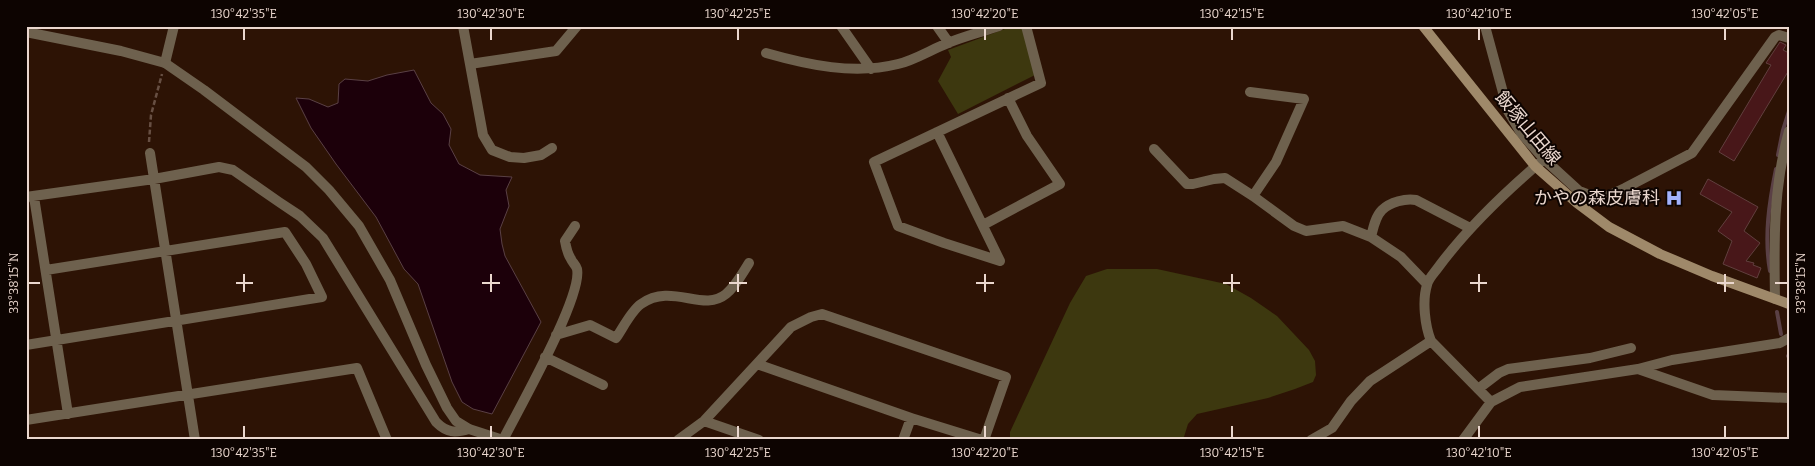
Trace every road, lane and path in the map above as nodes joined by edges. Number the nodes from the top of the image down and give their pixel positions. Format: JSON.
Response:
{"nodes":[{"id":1,"x":174,"y":26,"type":"edge"},
{"id":2,"x":463,"y":26,"type":"edge"},
{"id":3,"x":577,"y":26,"type":"edge"},
{"id":4,"x":841,"y":26,"type":"edge"},
{"id":5,"x":937,"y":26,"type":"edge"},
{"id":6,"x":999,"y":26,"type":"edge"},
{"id":7,"x":1026,"y":26,"type":"edge"},
{"id":8,"x":1424,"y":26,"type":"edge"},
{"id":9,"x":1485,"y":26,"type":"edge"},
{"id":10,"x":26,"y":32,"type":"edge"},
{"id":11,"x":1789,"y":38,"type":"edge"},
{"id":12,"x":949,"y":42,"type":"junction"},
{"id":13,"x":766,"y":53,"type":"dead end"},
{"id":14,"x":165,"y":62,"type":"junction"},
{"id":15,"x":470,"y":64,"type":"junction"},
{"id":16,"x":871,"y":69,"type":"junction"},
{"id":17,"x":1250,"y":92,"type":"dead end"},
{"id":18,"x":1008,"y":98,"type":"junction"},
{"id":19,"x":1789,"y":131,"type":"edge"},
{"id":20,"x":938,"y":132,"type":"junction"},
{"id":21,"x":552,"y":148,"type":"dead end"},
{"id":22,"x":1154,"y":149,"type":"dead end"},
{"id":23,"x":150,"y":153,"type":"joint"},
{"id":24,"x":1544,"y":159,"type":"junction"},
{"id":25,"x":1535,"y":166,"type":"junction"},
{"id":26,"x":154,"y":179,"type":"junction"},
{"id":27,"x":1253,"y":196,"type":"junction"},
{"id":28,"x":30,"y":197,"type":"edge"},
{"id":29,"x":983,"y":225,"type":"junction"},
{"id":30,"x":575,"y":226,"type":"dead end"},
{"id":31,"x":1470,"y":228,"type":"junction"},
{"id":32,"x":1371,"y":237,"type":"junction"},
{"id":33,"x":165,"y":251,"type":"junction"},
{"id":34,"x":749,"y":263,"type":"dead end"},
{"id":35,"x":46,"y":270,"type":"junction"},
{"id":36,"x":1427,"y":284,"type":"junction"},
{"id":37,"x":1775,"y":300,"type":"junction"},
{"id":38,"x":1789,"y":304,"type":"edge"},
{"id":39,"x":176,"y":321,"type":"junction"},
{"id":40,"x":556,"y":335,"type":"junction"},
{"id":41,"x":56,"y":339,"type":"junction"},
{"id":42,"x":1788,"y":340,"type":"edge"},
{"id":43,"x":1431,"y":341,"type":"junction"},
{"id":44,"x":26,"y":345,"type":"edge"},
{"id":45,"x":1631,"y":348,"type":"dead end"},
{"id":46,"x":545,"y":357,"type":"junction"},
{"id":47,"x":757,"y":364,"type":"junction"},
{"id":48,"x":1638,"y":369,"type":"junction"},
{"id":49,"x":603,"y":385,"type":"dead end"},
{"id":50,"x":1478,"y":389,"type":"junction"},
{"id":51,"x":188,"y":395,"type":"junction"},
{"id":52,"x":1789,"y":398,"type":"edge"},
{"id":53,"x":1492,"y":402,"type":"junction"},
{"id":54,"x":68,"y":414,"type":"junction"},
{"id":55,"x":911,"y":418,"type":"junction"},
{"id":56,"x":26,"y":420,"type":"edge"},
{"id":57,"x":704,"y":421,"type":"junction"},
{"id":58,"x":469,"y":429,"type":"junction"},
{"id":59,"x":195,"y":440,"type":"edge"},
{"id":60,"x":387,"y":440,"type":"edge"},
{"id":61,"x":503,"y":440,"type":"edge"},
{"id":62,"x":678,"y":440,"type":"edge"},
{"id":63,"x":758,"y":440,"type":"edge"},
{"id":64,"x":903,"y":440,"type":"edge"},
{"id":65,"x":983,"y":440,"type":"edge"},
{"id":66,"x":1311,"y":440,"type":"edge"},
{"id":67,"x":1463,"y":440,"type":"edge"}],
"edges":[{"from":1,"to":14,"type":"street"},
{"from":2,"to":15,"type":"street"},
{"from":3,"to":15,"type":"street"},
{"from":4,"to":16,"type":"street"},
{"from":5,"to":12,"type":"street"},
{"from":6,"to":12,"type":"street"},
{"from":7,"to":18,"type":"street"},
{"from":8,"to":25,"type":"main road","name":"飯塚山田線"},
{"from":9,"to":24,"type":"street"},
{"from":10,"to":14,"type":"street"},
{"from":11,"to":24,"type":"street"},
{"from":12,"to":16,"type":"street"},
{"from":13,"to":16,"type":"street"},
{"from":14,"to":23,"type":"path"},
{"from":14,"to":58,"type":"street"},
{"from":15,"to":21,"type":"street"},
{"from":17,"to":27,"type":"street"},
{"from":18,"to":20,"type":"street"},
{"from":18,"to":29,"type":"street"},
{"from":19,"to":37,"type":"street"},
{"from":20,"to":29,"type":"street"},
{"from":20,"to":29,"type":"street"},
{"from":22,"to":27,"type":"street"},
{"from":23,"to":26,"type":"street"},
{"from":24,"to":25,"type":"street"},
{"from":25,"to":31,"type":"street"},
{"from":25,"to":37,"type":"main road","name":"飯塚山田線"},
{"from":26,"to":28,"type":"street"},
{"from":26,"to":33,"type":"street"},
{"from":26,"to":58,"type":"street"},
{"from":27,"to":32,"type":"street"},
{"from":28,"to":35,"type":"street"},
{"from":30,"to":40,"type":"street"},
{"from":31,"to":32,"type":"street"},
{"from":31,"to":36,"type":"street"},
{"from":32,"to":36,"type":"street"},
{"from":33,"to":35,"type":"street"},
{"from":33,"to":39,"type":"street"},
{"from":33,"to":39,"type":"street"},
{"from":34,"to":40,"type":"street"},
{"from":35,"to":41,"type":"street"},
{"from":36,"to":43,"type":"street"},
{"from":37,"to":38,"type":"main road","name":"飯塚山田線"},
{"from":39,"to":41,"type":"street"},
{"from":39,"to":51,"type":"street"},
{"from":40,"to":46,"type":"street"},
{"from":41,"to":44,"type":"street"},
{"from":41,"to":54,"type":"street"},
{"from":42,"to":48,"type":"street"},
{"from":43,"to":50,"type":"street"},
{"from":43,"to":66,"type":"street"},
{"from":45,"to":50,"type":"street"},
{"from":46,"to":49,"type":"street"},
{"from":46,"to":61,"type":"street"},
{"from":47,"to":55,"type":"street"},
{"from":47,"to":57,"type":"street"},
{"from":47,"to":65,"type":"street"},
{"from":48,"to":52,"type":"street"},
{"from":48,"to":53,"type":"street"},
{"from":50,"to":53,"type":"street"},
{"from":51,"to":54,"type":"street"},
{"from":51,"to":59,"type":"street"},
{"from":51,"to":60,"type":"street"},
{"from":53,"to":67,"type":"street"},
{"from":54,"to":56,"type":"street"},
{"from":55,"to":64,"type":"street"},
{"from":55,"to":65,"type":"street"},
{"from":57,"to":62,"type":"street"},
{"from":57,"to":63,"type":"street"},
{"from":58,"to":61,"type":"street"}]}
